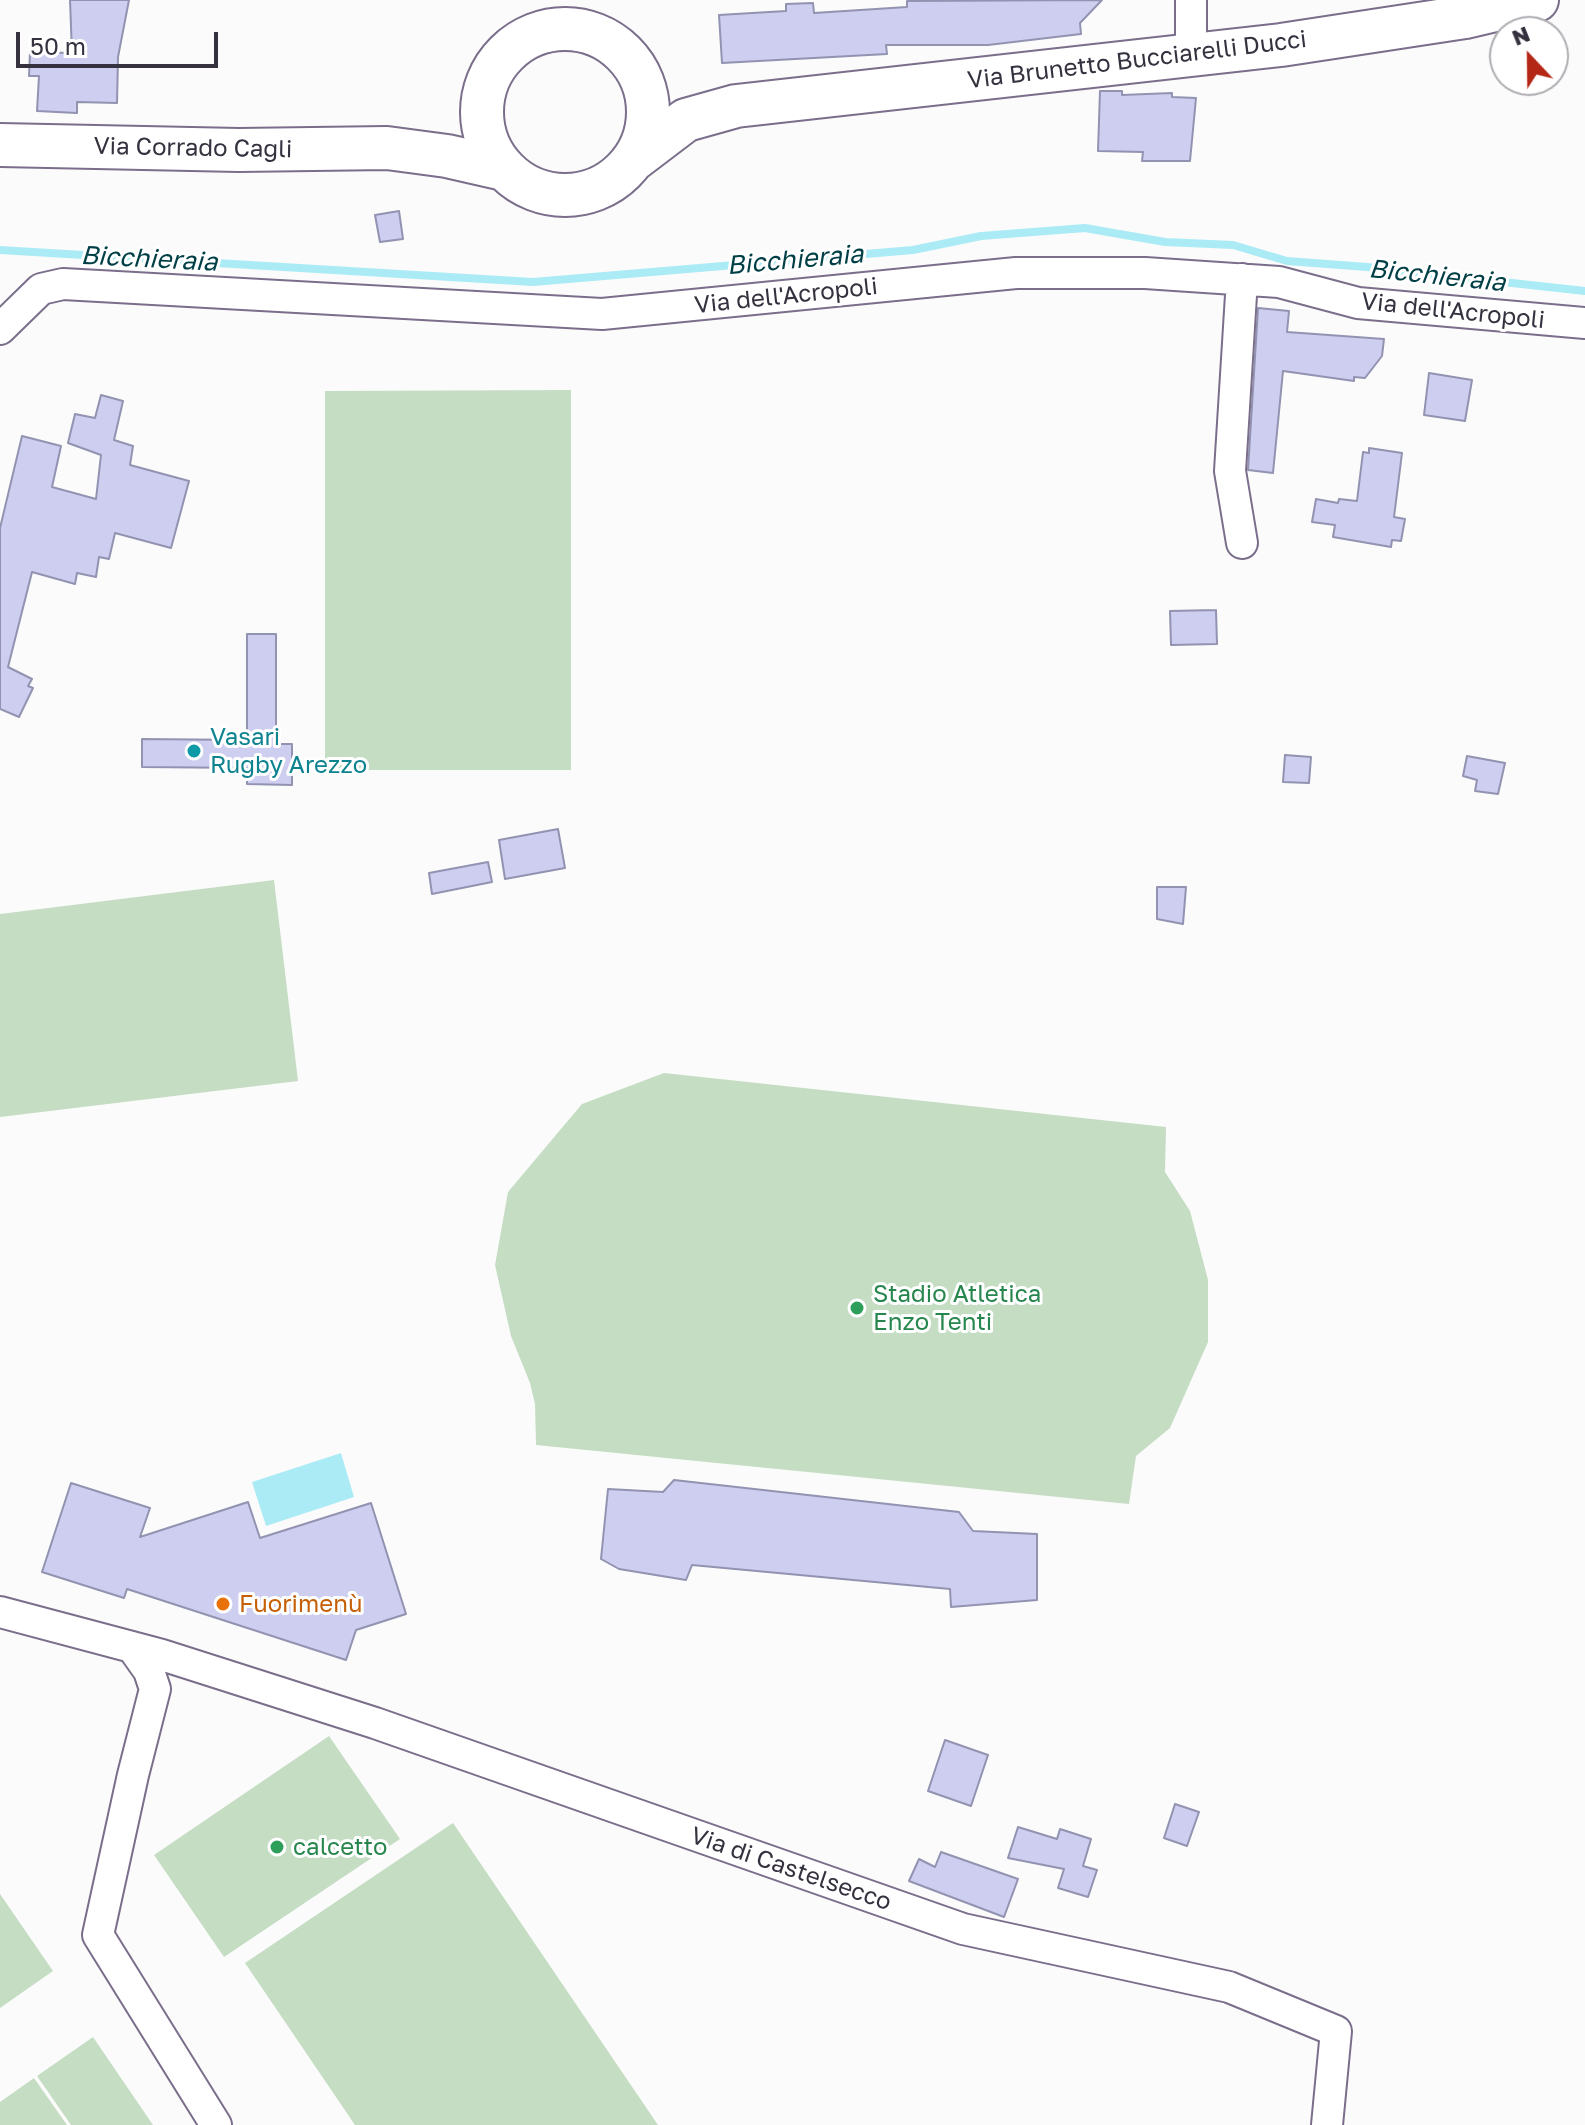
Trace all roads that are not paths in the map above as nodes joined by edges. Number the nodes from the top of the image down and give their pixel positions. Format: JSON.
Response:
{"nodes":[{"id":1,"x":552,"y":0,"type":"edge"},
{"id":2,"x":593,"y":0,"type":"edge"},
{"id":3,"x":1191,"y":0,"type":"edge"},
{"id":4,"x":1537,"y":0,"type":"edge"},
{"id":5,"x":523,"y":39,"type":"junction"},
{"id":6,"x":620,"y":50,"type":"junction"},
{"id":7,"x":1191,"y":53,"type":"junction"},
{"id":8,"x":736,"y":106,"type":"junction"},
{"id":9,"x":481,"y":113,"type":"junction"},
{"id":10,"x":0,"y":145,"type":"edge"},
{"id":11,"x":387,"y":148,"type":"junction"},
{"id":12,"x":632,"y":161,"type":"junction"},
{"id":13,"x":504,"y":169,"type":"junction"},
{"id":14,"x":1242,"y":279,"type":"junction"},
{"id":15,"x":1585,"y":323,"type":"edge"},
{"id":16,"x":0,"y":329,"type":"edge"},
{"id":17,"x":1242,"y":543,"type":"dead end"},
{"id":18,"x":0,"y":1612,"type":"edge"},
{"id":19,"x":132,"y":1647,"type":"junction"},
{"id":20,"x":210,"y":1670,"type":"junction"},
{"id":21,"x":155,"y":1689,"type":"junction"},
{"id":22,"x":216,"y":2125,"type":"edge"},
{"id":23,"x":1327,"y":2125,"type":"edge"}],
"edges":[{"from":1,"to":5,"type":"main road"},
{"from":2,"to":6,"type":"main road"},
{"from":3,"to":7,"type":"street"},
{"from":4,"to":7,"type":"main road","name":"Via Brunetto Bucciarelli Ducci"},
{"from":5,"to":6,"type":"main road"},
{"from":5,"to":9,"type":"main road"},
{"from":6,"to":8,"type":"main road","name":"Via Brunetto Bucciarelli Ducci"},
{"from":6,"to":12,"type":"main road"},
{"from":7,"to":8,"type":"main road","name":"Via Brunetto Bucciarelli Ducci"},
{"from":8,"to":12,"type":"main road","name":"Via Brunetto Bucciarelli Ducci"},
{"from":9,"to":11,"type":"main road","name":"Via Corrado Cagli"},
{"from":9,"to":13,"type":"main road"},
{"from":10,"to":11,"type":"main road","name":"Via Corrado Cagli"},
{"from":11,"to":13,"type":"main road","name":"Via Corrado Cagli"},
{"from":12,"to":13,"type":"main road"},
{"from":14,"to":15,"type":"street","name":"Via dell'Acropoli"},
{"from":14,"to":16,"type":"street","name":"Via dell'Acropoli"},
{"from":14,"to":17,"type":"street"},
{"from":18,"to":19,"type":"street","name":"Via di Castelsecco"},
{"from":19,"to":20,"type":"street","name":"Via di Castelsecco"},
{"from":19,"to":21,"type":"street"},
{"from":20,"to":21,"type":"street"},
{"from":20,"to":23,"type":"street","name":"Via di Castelsecco"},
{"from":21,"to":22,"type":"street"}]}
